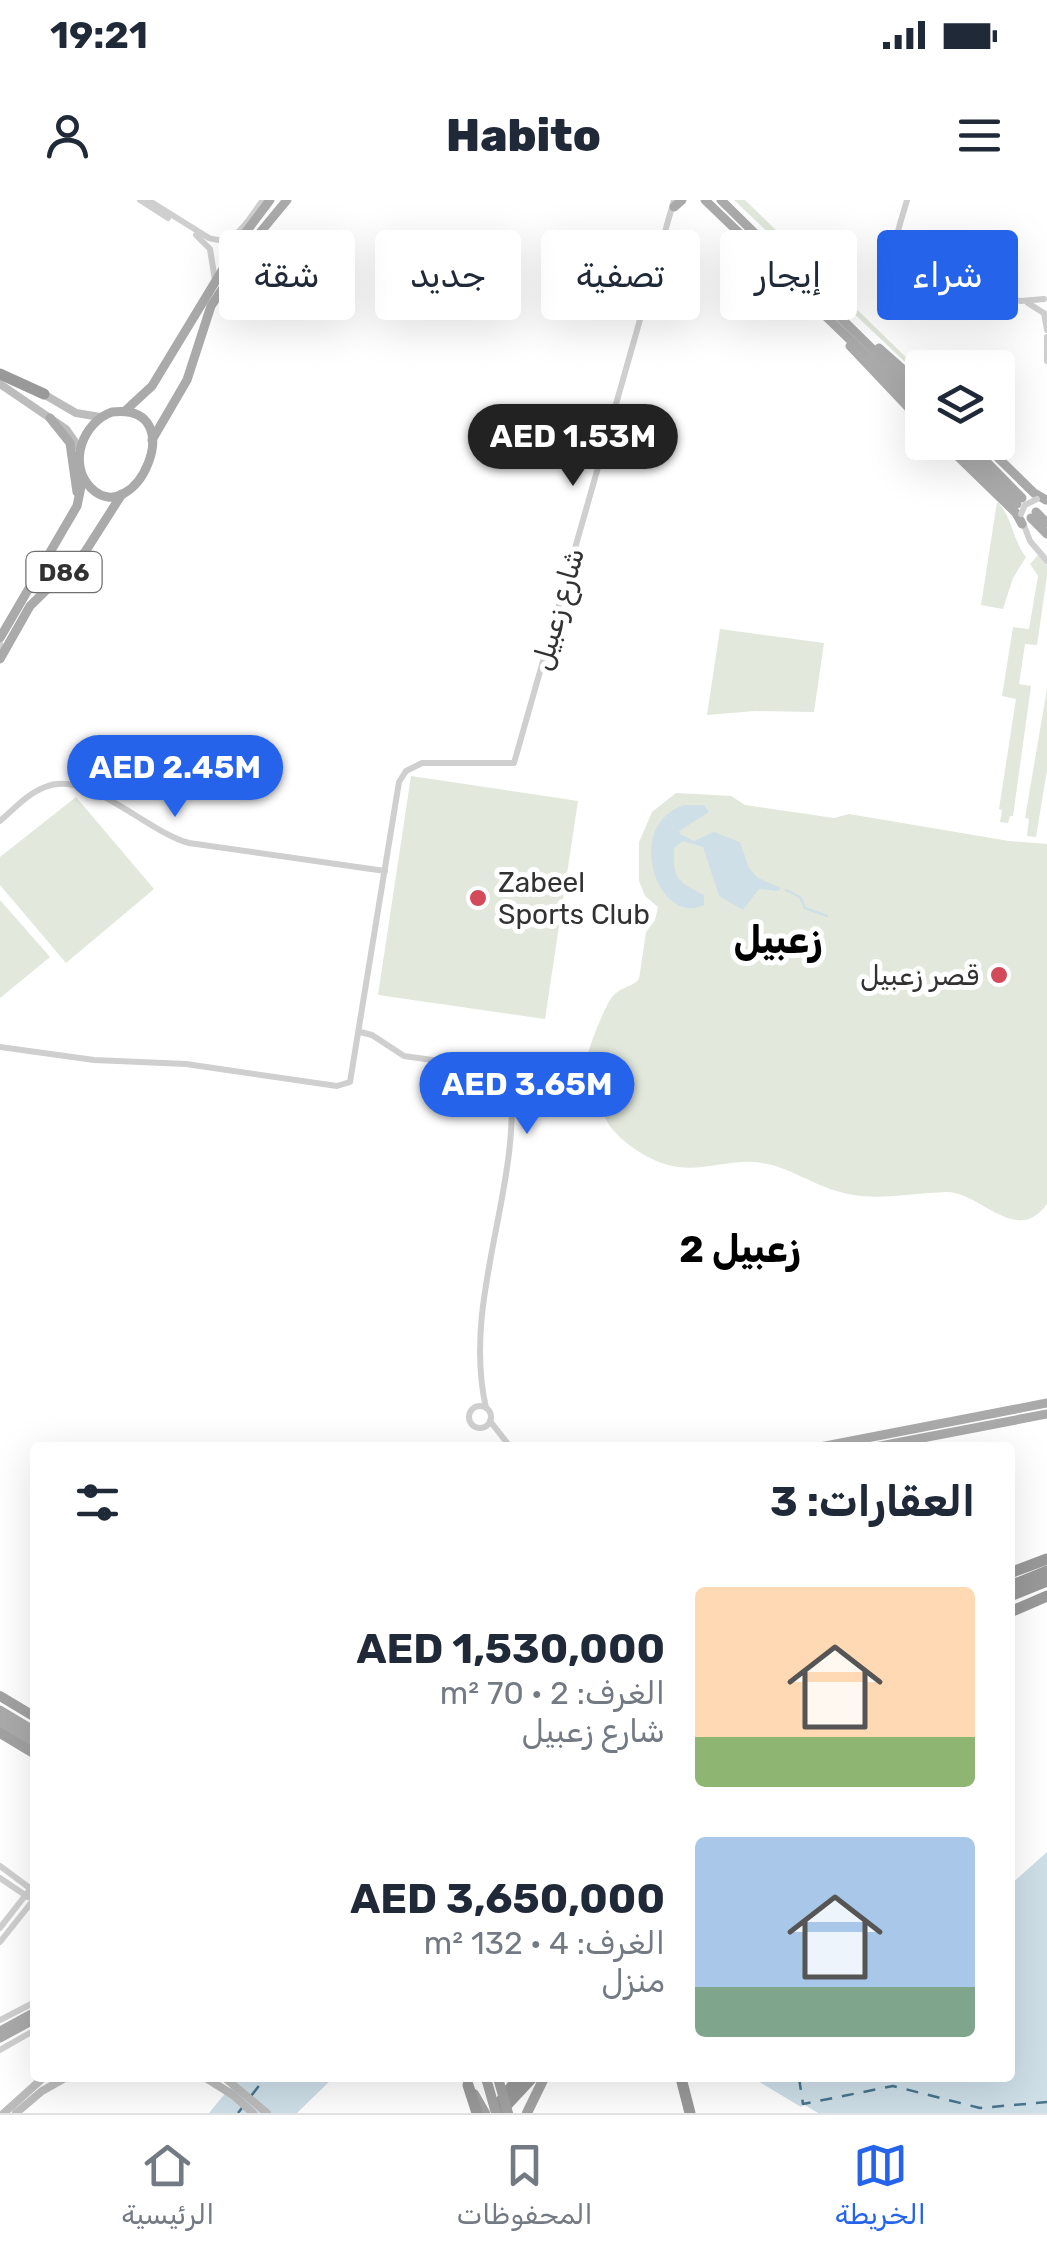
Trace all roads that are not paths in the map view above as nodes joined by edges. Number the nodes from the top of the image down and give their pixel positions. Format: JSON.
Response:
{"nodes":[{"id":1,"x":140,"y":200,"type":"edge"},
{"id":2,"x":148,"y":200,"type":"edge"},
{"id":3,"x":287,"y":200,"type":"edge"},
{"id":4,"x":704,"y":200,"type":"edge"},
{"id":5,"x":906,"y":200,"type":"edge"},
{"id":6,"x":264,"y":202,"type":"edge"},
{"id":7,"x":677,"y":202,"type":"edge"},
{"id":8,"x":721,"y":202,"type":"edge"},
{"id":9,"x":247,"y":230,"type":"edge"},
{"id":10,"x":264,"y":230,"type":"edge"},
{"id":11,"x":219,"y":275,"type":"edge"},
{"id":12,"x":214,"y":283,"type":"junction"},
{"id":13,"x":219,"y":296,"type":"edge"},
{"id":14,"x":1046,"y":299,"type":"edge"},
{"id":15,"x":1022,"y":301,"type":"junction"},
{"id":16,"x":219,"y":304,"type":"edge"},
{"id":17,"x":1044,"y":313,"type":"edge"},
{"id":18,"x":206,"y":316,"type":"junction"},
{"id":19,"x":838,"y":321,"type":"junction"},
{"id":20,"x":1047,"y":333,"type":"edge"},
{"id":21,"x":1047,"y":362,"type":"edge"},
{"id":22,"x":0,"y":370,"type":"edge"},
{"id":23,"x":905,"y":373,"type":"edge"},
{"id":24,"x":905,"y":382,"type":"edge"},
{"id":25,"x":0,"y":384,"type":"edge"},
{"id":26,"x":905,"y":391,"type":"edge"},
{"id":27,"x":44,"y":394,"type":"joint"},
{"id":28,"x":905,"y":404,"type":"edge"},
{"id":29,"x":125,"y":411,"type":"junction"},
{"id":30,"x":100,"y":417,"type":"junction"},
{"id":31,"x":50,"y":418,"type":"junction"},
{"id":32,"x":152,"y":440,"type":"junction"},
{"id":33,"x":80,"y":450,"type":"junction"},
{"id":34,"x":961,"y":460,"type":"edge"},
{"id":35,"x":974,"y":460,"type":"edge"},
{"id":36,"x":982,"y":460,"type":"edge"},
{"id":37,"x":1000,"y":460,"type":"edge"},
{"id":38,"x":83,"y":474,"type":"junction"},
{"id":39,"x":122,"y":494,"type":"junction"},
{"id":40,"x":1043,"y":500,"type":"edge"},
{"id":41,"x":1025,"y":512,"type":"junction"},
{"id":42,"x":1047,"y":522,"type":"edge"},
{"id":43,"x":67,"y":524,"type":"junction"},
{"id":44,"x":1047,"y":534,"type":"edge"},
{"id":45,"x":1047,"y":561,"type":"edge"},
{"id":46,"x":11,"y":618,"type":"junction"},
{"id":47,"x":0,"y":628,"type":"edge"},
{"id":48,"x":1,"y":645,"type":"edge"},
{"id":49,"x":0,"y":659,"type":"edge"},
{"id":50,"x":0,"y":821,"type":"edge"},
{"id":51,"x":384,"y":871,"type":"junction"},
{"id":52,"x":360,"y":1032,"type":"junction"},
{"id":53,"x":0,"y":1047,"type":"edge"},
{"id":54,"x":482,"y":1388,"type":"junction"},
{"id":55,"x":1047,"y":1403,"type":"edge"},
{"id":56,"x":476,"y":1406,"type":"junction"},
{"id":57,"x":486,"y":1408,"type":"junction"},
{"id":58,"x":1047,"y":1414,"type":"edge"},
{"id":59,"x":487,"y":1424,"type":"junction"},
{"id":60,"x":506,"y":1442,"type":"edge"},
{"id":61,"x":846,"y":1442,"type":"edge"},
{"id":62,"x":901,"y":1442,"type":"edge"},
{"id":63,"x":1047,"y":1559,"type":"edge"},
{"id":64,"x":1047,"y":1569,"type":"edge"},
{"id":65,"x":1015,"y":1571,"type":"edge"},
{"id":66,"x":1015,"y":1581,"type":"edge"},
{"id":67,"x":1047,"y":1581,"type":"edge"},
{"id":68,"x":1015,"y":1594,"type":"edge"},
{"id":69,"x":1047,"y":1596,"type":"edge"},
{"id":70,"x":1015,"y":1610,"type":"edge"},
{"id":71,"x":0,"y":1696,"type":"edge"},
{"id":72,"x":30,"y":1714,"type":"edge"},
{"id":73,"x":0,"y":1715,"type":"edge"},
{"id":74,"x":30,"y":1730,"type":"edge"},
{"id":75,"x":30,"y":1731,"type":"edge"},
{"id":76,"x":0,"y":1733,"type":"edge"},
{"id":77,"x":30,"y":1742,"type":"edge"},
{"id":78,"x":30,"y":1751,"type":"edge"},
{"id":79,"x":0,"y":1866,"type":"edge"},
{"id":80,"x":0,"y":1878,"type":"edge"},
{"id":81,"x":9,"y":1884,"type":"junction"},
{"id":82,"x":30,"y":1890,"type":"edge"},
{"id":83,"x":30,"y":1892,"type":"edge"},
{"id":84,"x":30,"y":1897,"type":"edge"},
{"id":85,"x":30,"y":1909,"type":"edge"},
{"id":86,"x":19,"y":1910,"type":"junction"},
{"id":87,"x":0,"y":1928,"type":"edge"},
{"id":88,"x":0,"y":1941,"type":"edge"},
{"id":89,"x":30,"y":2005,"type":"edge"},
{"id":90,"x":30,"y":2019,"type":"edge"},
{"id":91,"x":0,"y":2020,"type":"edge"},
{"id":92,"x":30,"y":2033,"type":"edge"},
{"id":93,"x":0,"y":2035,"type":"edge"},
{"id":94,"x":0,"y":2050,"type":"edge"},
{"id":95,"x":39,"y":2082,"type":"edge"},
{"id":96,"x":58,"y":2082,"type":"edge"},
{"id":97,"x":213,"y":2082,"type":"edge"},
{"id":98,"x":230,"y":2082,"type":"edge"},
{"id":99,"x":466,"y":2082,"type":"edge"},
{"id":100,"x":467,"y":2082,"type":"edge"},
{"id":101,"x":487,"y":2082,"type":"edge"},
{"id":102,"x":496,"y":2082,"type":"edge"},
{"id":103,"x":500,"y":2082,"type":"edge"},
{"id":104,"x":514,"y":2082,"type":"edge"},
{"id":105,"x":528,"y":2082,"type":"edge"},
{"id":106,"x":542,"y":2082,"type":"edge"},
{"id":107,"x":681,"y":2082,"type":"edge"},
{"id":108,"x":4,"y":2113,"type":"edge"},
{"id":109,"x":16,"y":2113,"type":"edge"},
{"id":110,"x":253,"y":2113,"type":"edge"},
{"id":111,"x":266,"y":2113,"type":"edge"},
{"id":112,"x":475,"y":2113,"type":"edge"},
{"id":113,"x":493,"y":2113,"type":"edge"},
{"id":114,"x":508,"y":2113,"type":"edge"},
{"id":115,"x":526,"y":2113,"type":"edge"},
{"id":116,"x":690,"y":2113,"type":"edge"}],
"edges":[{"from":1,"to":12,"type":"street"},
{"from":2,"to":6,"type":"street"},
{"from":3,"to":10,"type":"main road"},
{"from":4,"to":19,"type":"main road"},
{"from":5,"to":15,"type":"street"},
{"from":6,"to":9,"type":"main road"},
{"from":7,"to":51,"type":"street","name":"شارع زعبيل"},
{"from":8,"to":19,"type":"main road"},
{"from":11,"to":12,"type":"main road"},
{"from":12,"to":29,"type":"main road"},
{"from":13,"to":18,"type":"main road"},
{"from":14,"to":15,"type":"street"},
{"from":14,"to":17,"type":"street"},
{"from":15,"to":17,"type":"street"},
{"from":16,"to":18,"type":"main road"},
{"from":17,"to":20,"type":"street"},
{"from":18,"to":32,"type":"main road"},
{"from":19,"to":23,"type":"main road"},
{"from":19,"to":24,"type":"main road"},
{"from":19,"to":26,"type":"main road"},
{"from":19,"to":28,"type":"main road"},
{"from":20,"to":21,"type":"street"},
{"from":22,"to":27,"type":"highway"},
{"from":25,"to":31,"type":"main road"},
{"from":27,"to":30,"type":"main road"},
{"from":29,"to":30,"type":"main road"},
{"from":29,"to":32,"type":"main road"},
{"from":30,"to":33,"type":"main road"},
{"from":31,"to":33,"type":"main road"},
{"from":31,"to":43,"type":"main road"},
{"from":32,"to":39,"type":"main road"},
{"from":33,"to":38,"type":"main road"},
{"from":34,"to":41,"type":"main road"},
{"from":35,"to":41,"type":"main road"},
{"from":36,"to":41,"type":"main road"},
{"from":37,"to":40,"type":"main road"},
{"from":38,"to":39,"type":"main road"},
{"from":38,"to":43,"type":"main road","number":"D86"},
{"from":39,"to":48,"type":"main road","number":"D86"},
{"from":40,"to":41,"type":"street","bridge":true},
{"from":41,"to":42,"type":"main road"},
{"from":41,"to":44,"type":"main road"},
{"from":41,"to":45,"type":"street"},
{"from":43,"to":46,"type":"main road","number":"D86"},
{"from":46,"to":47,"type":"main road"},
{"from":46,"to":48,"type":"main road","number":"D86"},
{"from":48,"to":49,"type":"main road","number":"D86"},
{"from":50,"to":51,"type":"street"},
{"from":51,"to":52,"type":"street"},
{"from":52,"to":53,"type":"street"},
{"from":52,"to":54,"type":"street"},
{"from":54,"to":56,"type":"street"},
{"from":54,"to":57,"type":"street"},
{"from":55,"to":61,"type":"main road"},
{"from":56,"to":57,"type":"street"},
{"from":56,"to":59,"type":"street"},
{"from":57,"to":59,"type":"street"},
{"from":58,"to":62,"type":"main road"},
{"from":59,"to":60,"type":"street"},
{"from":63,"to":65,"type":"highway"},
{"from":64,"to":66,"type":"highway"},
{"from":67,"to":68,"type":"highway"},
{"from":69,"to":70,"type":"highway"},
{"from":71,"to":72,"type":"highway"},
{"from":73,"to":74,"type":"main road"},
{"from":73,"to":75,"type":"main road"},
{"from":73,"to":77,"type":"main road"},
{"from":76,"to":78,"type":"highway"},
{"from":79,"to":82,"type":"street"},
{"from":80,"to":81,"type":"street"},
{"from":81,"to":83,"type":"street"},
{"from":81,"to":86,"type":"street"},
{"from":84,"to":86,"type":"street"},
{"from":85,"to":86,"type":"street"},
{"from":86,"to":87,"type":"street"},
{"from":86,"to":88,"type":"street"},
{"from":89,"to":91,"type":"street"},
{"from":90,"to":93,"type":"main road"},
{"from":92,"to":94,"type":"street"},
{"from":95,"to":108,"type":"main road"},
{"from":96,"to":109,"type":"main road"},
{"from":97,"to":110,"type":"main road"},
{"from":98,"to":111,"type":"main road"},
{"from":99,"to":112,"type":"highway","bridge":true},
{"from":100,"to":113,"type":"highway","bridge":true},
{"from":101,"to":113,"type":"highway","bridge":true},
{"from":102,"to":112,"type":"highway"},
{"from":103,"to":114,"type":"highway","bridge":true},
{"from":104,"to":113,"type":"highway"},
{"from":105,"to":113,"type":"highway"},
{"from":106,"to":115,"type":"highway"},
{"from":107,"to":116,"type":"highway"}]}
